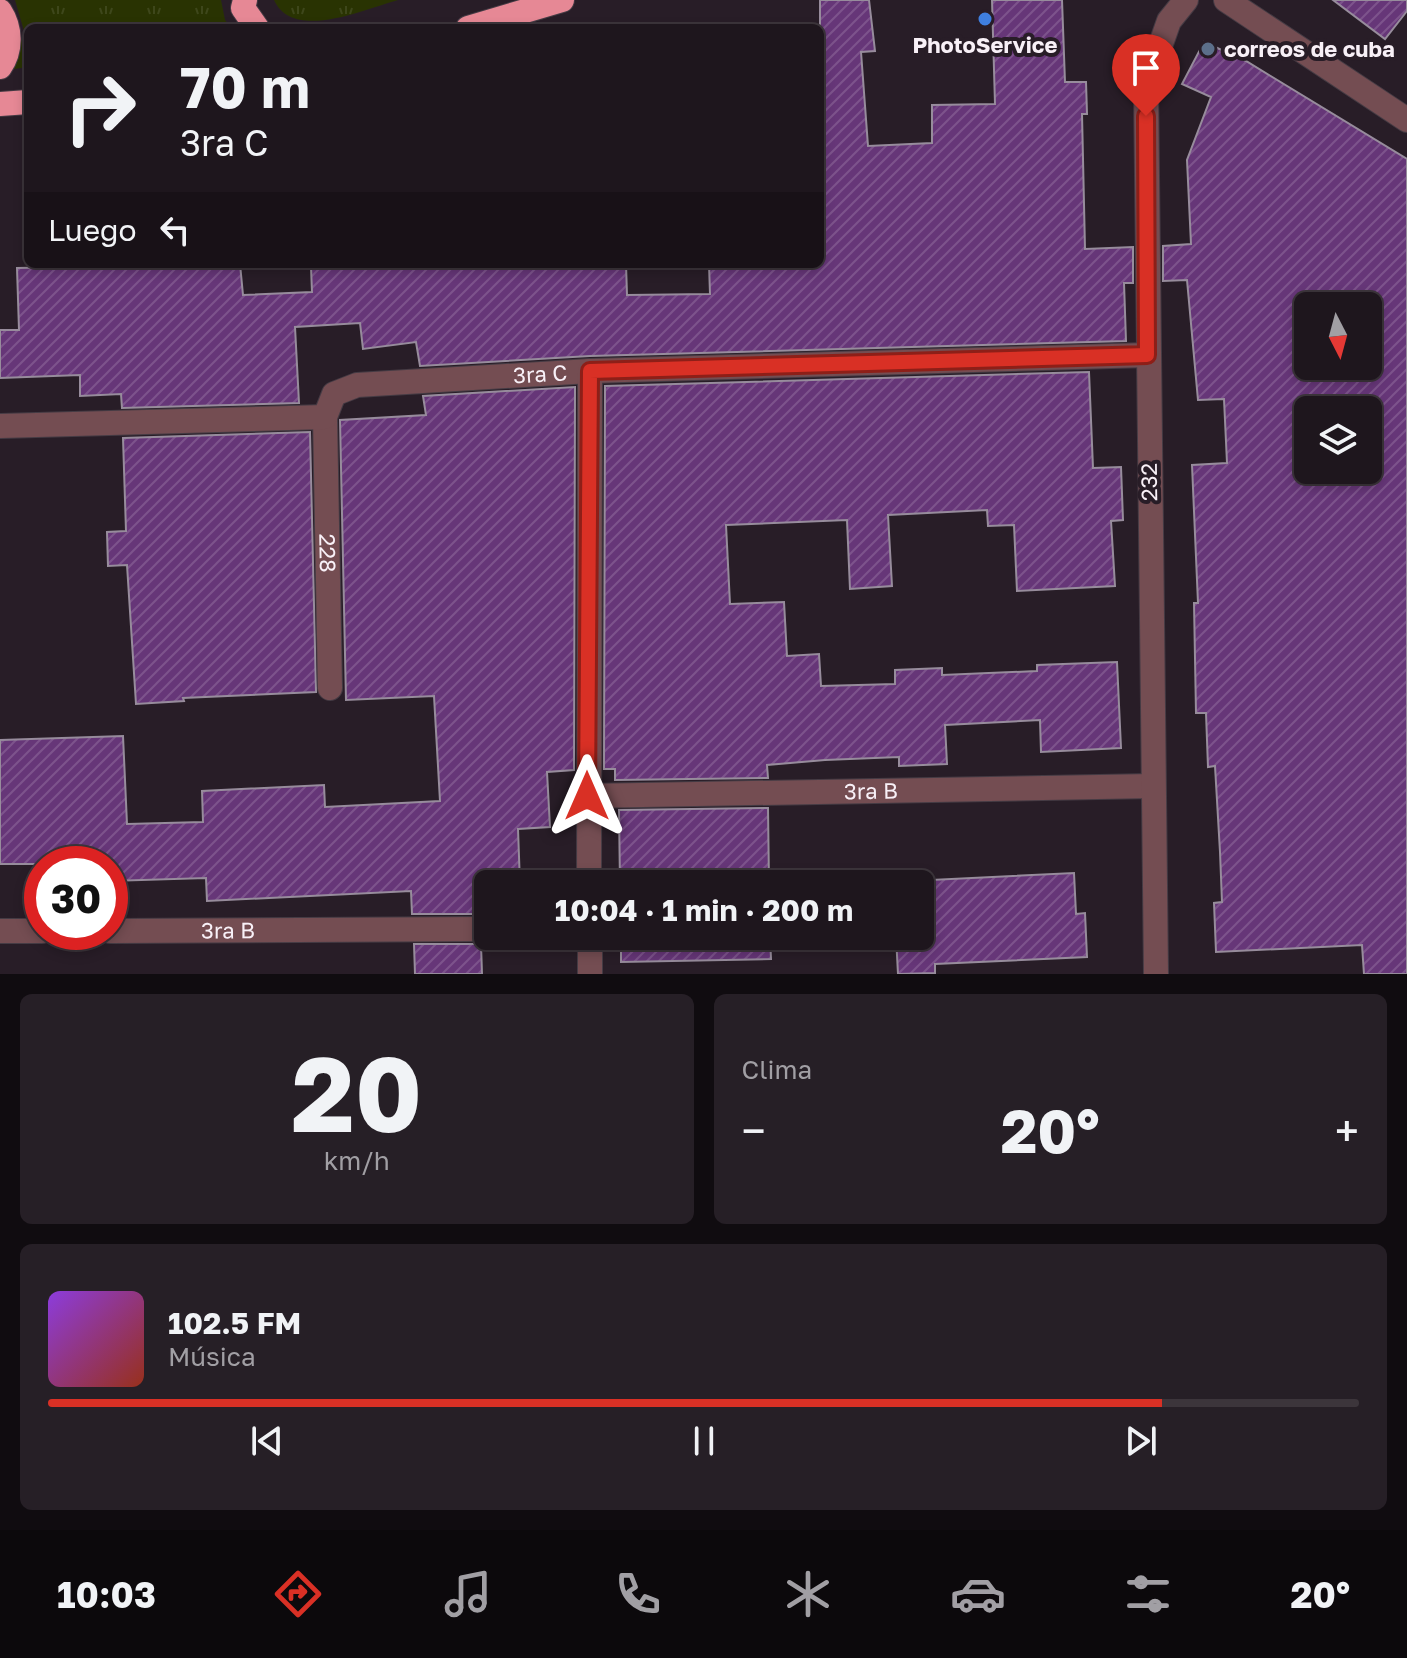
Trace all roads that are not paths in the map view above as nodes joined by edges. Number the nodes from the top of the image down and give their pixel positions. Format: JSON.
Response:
{"nodes":[{"id":1,"x":245,"y":0,"type":"edge"},
{"id":2,"x":561,"y":0,"type":"edge"},
{"id":3,"x":1186,"y":0,"type":"edge"},
{"id":4,"x":1226,"y":0,"type":"edge"},
{"id":5,"x":0,"y":11,"type":"edge"},
{"id":6,"x":254,"y":24,"type":"edge"},
{"id":7,"x":481,"y":24,"type":"edge"},
{"id":8,"x":0,"y":67,"type":"edge"},
{"id":9,"x":24,"y":102,"type":"edge"},
{"id":10,"x":0,"y":104,"type":"edge"},
{"id":11,"x":1407,"y":120,"type":"edge"},
{"id":12,"x":1147,"y":355,"type":"junction"},
{"id":13,"x":590,"y":371,"type":"junction"},
{"id":14,"x":325,"y":417,"type":"junction"},
{"id":15,"x":0,"y":426,"type":"edge"},
{"id":16,"x":330,"y":688,"type":"dead end"},
{"id":17,"x":1153,"y":786,"type":"junction"},
{"id":18,"x":587,"y":796,"type":"junction"},
{"id":19,"x":589,"y":870,"type":"edge"},
{"id":20,"x":474,"y":929,"type":"edge"},
{"id":21,"x":0,"y":931,"type":"edge"},
{"id":22,"x":24,"y":931,"type":"edge"},
{"id":23,"x":128,"y":931,"type":"edge"},
{"id":24,"x":590,"y":950,"type":"edge"},
{"id":25,"x":590,"y":974,"type":"edge"},
{"id":26,"x":1156,"y":974,"type":"edge"}],
"edges":[{"from":1,"to":6,"type":"highway"},
{"from":2,"to":7,"type":"highway"},
{"from":3,"to":12,"type":"street","name":"232"},
{"from":4,"to":11,"type":"street"},
{"from":5,"to":8,"type":"highway"},
{"from":9,"to":10,"type":"highway"},
{"from":12,"to":13,"type":"street","name":"3ra C"},
{"from":12,"to":17,"type":"street","name":"232"},
{"from":13,"to":14,"type":"street","name":"3ra C"},
{"from":13,"to":18,"type":"street"},
{"from":14,"to":15,"type":"street"},
{"from":14,"to":16,"type":"street","name":"228"},
{"from":17,"to":18,"type":"street","name":"3ra B"},
{"from":17,"to":26,"type":"street","name":"232"},
{"from":18,"to":19,"type":"street"},
{"from":20,"to":23,"type":"street","name":"3ra B"},
{"from":21,"to":22,"type":"street"},
{"from":24,"to":25,"type":"street"}]}
